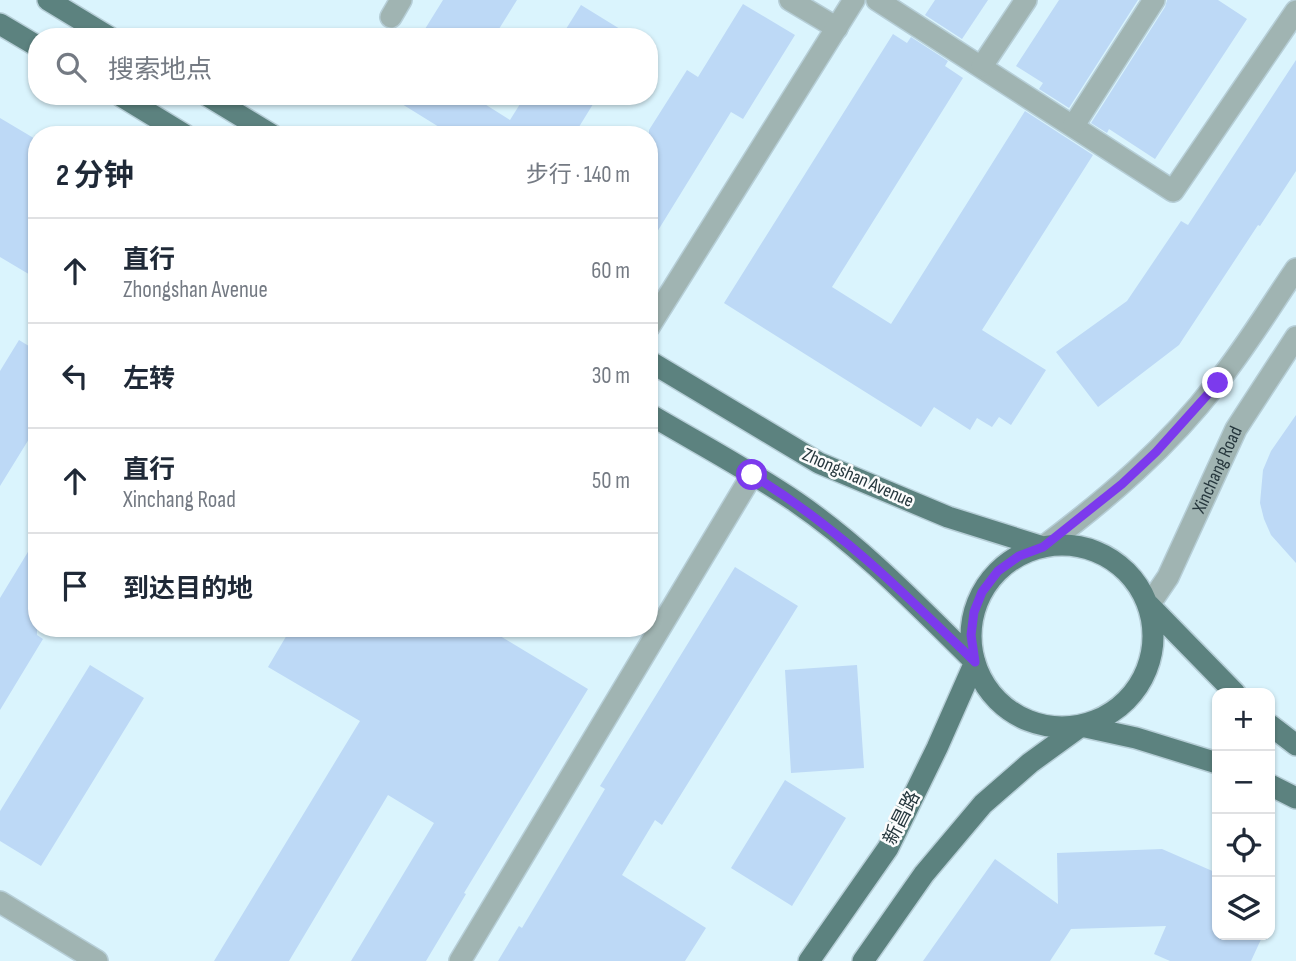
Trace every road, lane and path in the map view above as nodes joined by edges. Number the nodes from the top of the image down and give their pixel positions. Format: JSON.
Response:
{"nodes":[{"id":1,"x":48,"y":0,"type":"edge"},
{"id":2,"x":790,"y":0,"type":"edge"},
{"id":3,"x":854,"y":0,"type":"edge"},
{"id":4,"x":877,"y":0,"type":"edge"},
{"id":5,"x":1026,"y":0,"type":"edge"},
{"id":6,"x":1154,"y":0,"type":"edge"},
{"id":7,"x":1296,"y":10,"type":"edge"},
{"id":8,"x":0,"y":24,"type":"edge"},
{"id":9,"x":94,"y":28,"type":"edge"},
{"id":10,"x":836,"y":28,"type":"junction"},
{"id":11,"x":28,"y":41,"type":"edge"},
{"id":12,"x":982,"y":66,"type":"junction"},
{"id":13,"x":136,"y":105,"type":"edge"},
{"id":14,"x":223,"y":105,"type":"edge"},
{"id":15,"x":1074,"y":125,"type":"junction"},
{"id":16,"x":170,"y":126,"type":"edge"},
{"id":17,"x":257,"y":126,"type":"edge"},
{"id":18,"x":1296,"y":269,"type":"edge"},
{"id":19,"x":658,"y":313,"type":"edge"},
{"id":20,"x":1296,"y":337,"type":"edge"},
{"id":21,"x":658,"y":366,"type":"edge"},
{"id":22,"x":658,"y":419,"type":"edge"},
{"id":23,"x":752,"y":475,"type":"junction"},
{"id":24,"x":1043,"y":547,"type":"junction"},
{"id":25,"x":1149,"y":605,"type":"junction"},
{"id":26,"x":658,"y":631,"type":"edge"},
{"id":27,"x":655,"y":637,"type":"edge"},
{"id":28,"x":975,"y":662,"type":"junction"},
{"id":29,"x":1231,"y":688,"type":"edge"},
{"id":30,"x":1081,"y":726,"type":"junction"},
{"id":31,"x":1275,"y":729,"type":"edge"},
{"id":32,"x":1296,"y":745,"type":"edge"},
{"id":33,"x":1212,"y":761,"type":"edge"},
{"id":34,"x":1275,"y":788,"type":"edge"},
{"id":35,"x":1296,"y":798,"type":"edge"},
{"id":36,"x":0,"y":902,"type":"edge"},
{"id":37,"x":97,"y":961,"type":"edge"},
{"id":38,"x":460,"y":961,"type":"edge"},
{"id":39,"x":808,"y":961,"type":"edge"},
{"id":40,"x":863,"y":961,"type":"edge"}],
"edges":[{"from":1,"to":9,"type":"main road"},
{"from":2,"to":10,"type":"street"},
{"from":3,"to":10,"type":"street"},
{"from":4,"to":12,"type":"street"},
{"from":5,"to":12,"type":"street"},
{"from":6,"to":15,"type":"street"},
{"from":7,"to":15,"type":"street"},
{"from":8,"to":11,"type":"main road"},
{"from":10,"to":19,"type":"street"},
{"from":12,"to":15,"type":"street"},
{"from":13,"to":16,"type":"main road"},
{"from":14,"to":17,"type":"main road"},
{"from":18,"to":24,"type":"street"},
{"from":20,"to":25,"type":"street","name":"Xinchang Road"},
{"from":21,"to":24,"type":"main road","name":"Zhongshan Avenue"},
{"from":22,"to":23,"type":"main road"},
{"from":23,"to":26,"type":"street"},
{"from":23,"to":28,"type":"main road"},
{"from":24,"to":25,"type":"main road"},
{"from":24,"to":28,"type":"main road"},
{"from":25,"to":29,"type":"main road"},
{"from":25,"to":30,"type":"main road"},
{"from":27,"to":38,"type":"street"},
{"from":28,"to":30,"type":"main road"},
{"from":28,"to":39,"type":"main road","name":"新昌路"},
{"from":30,"to":33,"type":"main road"},
{"from":30,"to":40,"type":"main road"},
{"from":31,"to":32,"type":"main road"},
{"from":34,"to":35,"type":"main road"},
{"from":36,"to":37,"type":"street"}]}
